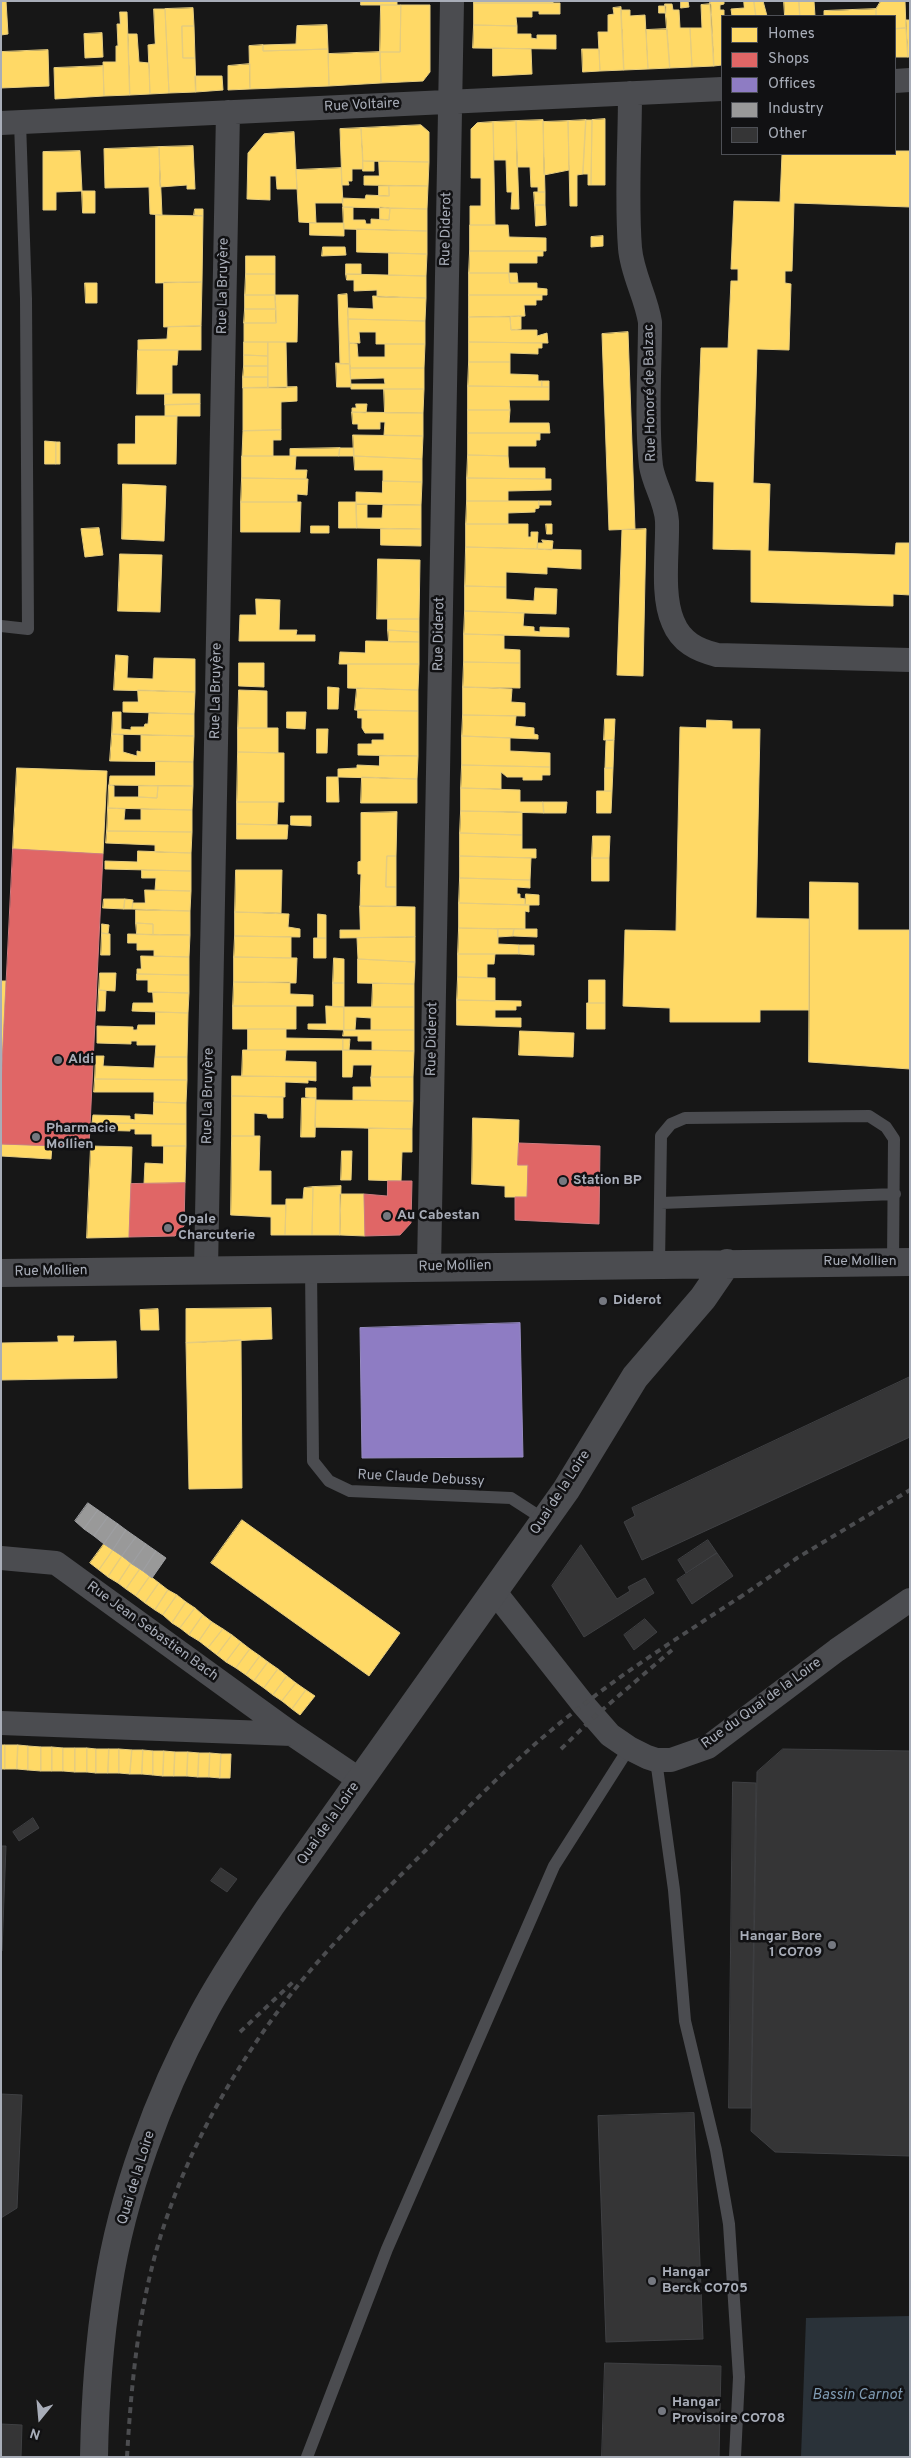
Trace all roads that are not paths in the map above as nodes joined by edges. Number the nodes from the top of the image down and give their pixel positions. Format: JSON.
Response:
{"nodes":[{"id":1,"x":452,"y":1,"type":"edge"},
{"id":2,"x":910,"y":80,"type":"edge"},
{"id":3,"x":896,"y":81,"type":"edge"},
{"id":4,"x":721,"y":89,"type":"edge"},
{"id":5,"x":630,"y":93,"type":"junction"},
{"id":6,"x":450,"y":102,"type":"junction"},
{"id":7,"x":228,"y":112,"type":"junction"},
{"id":8,"x":11,"y":123,"type":"edge"},
{"id":9,"x":1,"y":626,"type":"edge"},
{"id":10,"x":910,"y":660,"type":"edge"},
{"id":11,"x":895,"y":1194,"type":"junction"},
{"id":12,"x":661,"y":1203,"type":"junction"},
{"id":13,"x":902,"y":1262,"type":"edge"},
{"id":14,"x":727,"y":1263,"type":"junction"},
{"id":15,"x":659,"y":1264,"type":"junction"},
{"id":16,"x":429,"y":1267,"type":"junction"},
{"id":17,"x":311,"y":1268,"type":"junction"},
{"id":18,"x":206,"y":1269,"type":"junction"},
{"id":19,"x":1,"y":1273,"type":"edge"},
{"id":20,"x":545,"y":1520,"type":"junction"},
{"id":21,"x":1,"y":1558,"type":"edge"},
{"id":22,"x":494,"y":1591,"type":"junction"},
{"id":23,"x":910,"y":1600,"type":"edge"},
{"id":24,"x":1,"y":1723,"type":"edge"},
{"id":25,"x":292,"y":1734,"type":"junction"},
{"id":26,"x":629,"y":1748,"type":"junction"},
{"id":27,"x":656,"y":1760,"type":"junction"},
{"id":28,"x":360,"y":1780,"type":"junction"},
{"id":29,"x":94,"y":2457,"type":"edge"},
{"id":30,"x":307,"y":2457,"type":"edge"},
{"id":31,"x":736,"y":2457,"type":"edge"}],
"edges":[{"from":1,"to":6,"type":"street","name":"Rue Diderot"},
{"from":2,"to":3,"type":"street"},
{"from":4,"to":5,"type":"street","name":"Rue Voltaire"},
{"from":5,"to":6,"type":"street","name":"Rue Voltaire"},
{"from":5,"to":10,"type":"street","name":"Rue Honoré de Balzac"},
{"from":6,"to":7,"type":"street","name":"Rue Voltaire"},
{"from":6,"to":16,"type":"street","name":"Rue Diderot"},
{"from":7,"to":8,"type":"street","name":"Rue Voltaire"},
{"from":7,"to":18,"type":"street","name":"Rue La Bruyère"},
{"from":8,"to":9,"type":"lane"},
{"from":11,"to":12,"type":"lane"},
{"from":11,"to":12,"type":"lane"},
{"from":11,"to":13,"type":"lane"},
{"from":12,"to":15,"type":"lane"},
{"from":13,"to":14,"type":"street","name":"Rue Mollien"},
{"from":14,"to":15,"type":"street","name":"Rue Mollien"},
{"from":14,"to":20,"type":"street","name":"Quai de la Loire"},
{"from":15,"to":16,"type":"street","name":"Rue Mollien"},
{"from":16,"to":17,"type":"street","name":"Rue Mollien"},
{"from":17,"to":18,"type":"street","name":"Rue Mollien"},
{"from":17,"to":20,"type":"lane","name":"Rue Claude Debussy"},
{"from":18,"to":19,"type":"street","name":"Rue Mollien"},
{"from":20,"to":22,"type":"street","name":"Quai de la Loire"},
{"from":21,"to":25,"type":"street","name":"Rue Jean Sebastien Bach"},
{"from":22,"to":26,"type":"street"},
{"from":22,"to":28,"type":"street","name":"Quai de la Loire"},
{"from":23,"to":27,"type":"street","name":"Rue du Quai de la Loire"},
{"from":24,"to":25,"type":"street"},
{"from":25,"to":28,"type":"street","name":"Rue Jean Sebastien Bach"},
{"from":26,"to":27,"type":"street"},
{"from":26,"to":30,"type":"lane"},
{"from":27,"to":31,"type":"lane"},
{"from":28,"to":29,"type":"street","name":"Quai de la Loire"}]}
